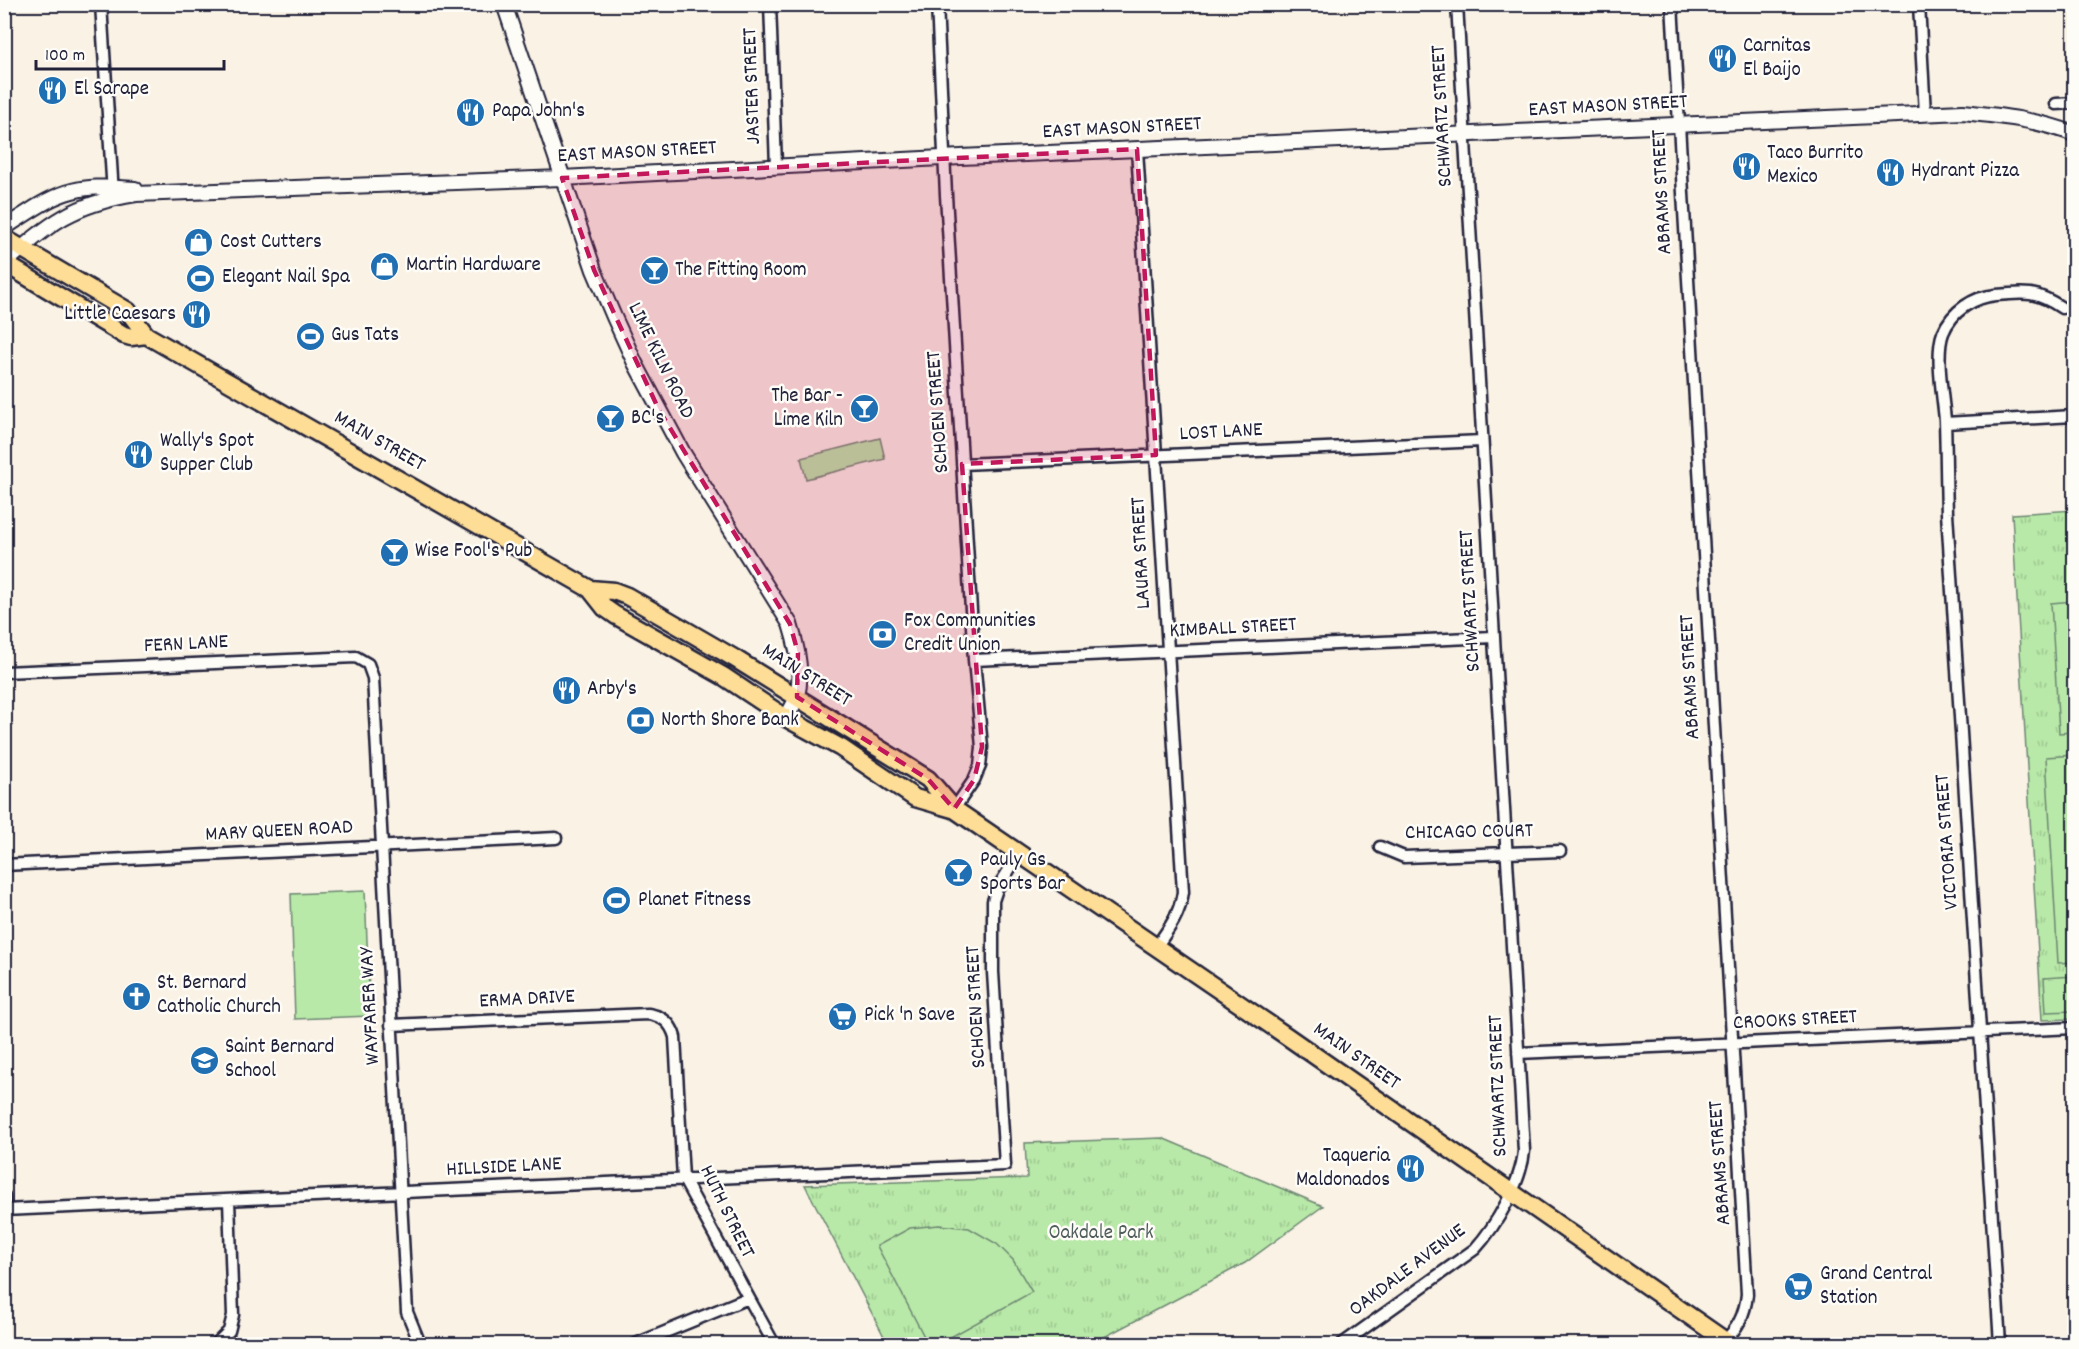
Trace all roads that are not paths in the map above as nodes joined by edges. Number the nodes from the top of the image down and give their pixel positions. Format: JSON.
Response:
{"nodes":[{"id":1,"x":101,"y":4,"type":"edge"},
{"id":2,"x":504,"y":4,"type":"edge"},
{"id":3,"x":770,"y":4,"type":"edge"},
{"id":4,"x":937,"y":4,"type":"edge"},
{"id":5,"x":1457,"y":4,"type":"edge"},
{"id":6,"x":1672,"y":4,"type":"edge"},
{"id":7,"x":1919,"y":4,"type":"edge"},
{"id":8,"x":2074,"y":103,"type":"edge"},
{"id":9,"x":2056,"y":104,"type":"dead end"},
{"id":10,"x":1925,"y":114,"type":"junction"},
{"id":11,"x":1678,"y":125,"type":"junction"},
{"id":12,"x":2074,"y":134,"type":"edge"},
{"id":13,"x":1464,"y":135,"type":"junction"},
{"id":14,"x":1137,"y":149,"type":"junction"},
{"id":15,"x":943,"y":158,"type":"junction"},
{"id":16,"x":776,"y":166,"type":"junction"},
{"id":17,"x":562,"y":178,"type":"junction"},
{"id":18,"x":113,"y":192,"type":"junction"},
{"id":19,"x":4,"y":228,"type":"edge"},
{"id":20,"x":4,"y":238,"type":"edge"},
{"id":21,"x":22,"y":248,"type":"junction"},
{"id":22,"x":5,"y":264,"type":"edge"},
{"id":23,"x":2062,"y":308,"type":"dead end"},
{"id":24,"x":146,"y":335,"type":"junction"},
{"id":25,"x":2074,"y":416,"type":"edge"},
{"id":26,"x":1945,"y":423,"type":"junction"},
{"id":27,"x":1482,"y":441,"type":"junction"},
{"id":28,"x":1156,"y":455,"type":"junction"},
{"id":29,"x":962,"y":464,"type":"junction"},
{"id":30,"x":590,"y":589,"type":"junction"},
{"id":31,"x":1493,"y":637,"type":"junction"},
{"id":32,"x":1168,"y":651,"type":"junction"},
{"id":33,"x":974,"y":660,"type":"junction"},
{"id":34,"x":368,"y":664,"type":"joint"},
{"id":35,"x":4,"y":672,"type":"edge"},
{"id":36,"x":797,"y":697,"type":"junction"},
{"id":37,"x":786,"y":718,"type":"junction"},
{"id":38,"x":954,"y":809,"type":"junction"},
{"id":39,"x":556,"y":838,"type":"dead end"},
{"id":40,"x":382,"y":847,"type":"junction"},
{"id":41,"x":1380,"y":847,"type":"dead end"},
{"id":42,"x":1560,"y":851,"type":"dead end"},
{"id":43,"x":1506,"y":853,"type":"junction"},
{"id":44,"x":1019,"y":854,"type":"junction"},
{"id":45,"x":4,"y":865,"type":"edge"},
{"id":46,"x":1156,"y":948,"type":"junction"},
{"id":47,"x":664,"y":1019,"type":"joint"},
{"id":48,"x":391,"y":1025,"type":"junction"},
{"id":49,"x":2074,"y":1028,"type":"edge"},
{"id":50,"x":1979,"y":1032,"type":"junction"},
{"id":51,"x":1732,"y":1044,"type":"junction"},
{"id":52,"x":1518,"y":1053,"type":"junction"},
{"id":53,"x":1005,"y":1165,"type":"joint"},
{"id":54,"x":683,"y":1178,"type":"junction"},
{"id":55,"x":400,"y":1192,"type":"junction"},
{"id":56,"x":1511,"y":1192,"type":"junction"},
{"id":57,"x":4,"y":1196,"type":"edge"},
{"id":58,"x":229,"y":1200,"type":"junction"},
{"id":59,"x":5,"y":1210,"type":"edge"},
{"id":60,"x":748,"y":1298,"type":"junction"},
{"id":61,"x":1725,"y":1343,"type":"edge"},
{"id":62,"x":216,"y":1344,"type":"edge"},
{"id":63,"x":420,"y":1344,"type":"edge"},
{"id":64,"x":636,"y":1344,"type":"edge"},
{"id":65,"x":774,"y":1344,"type":"edge"},
{"id":66,"x":1341,"y":1344,"type":"edge"},
{"id":67,"x":2001,"y":1344,"type":"edge"}],
"edges":[{"from":1,"to":18,"type":"street"},
{"from":2,"to":17,"type":"main road","name":"LIME KILN ROAD"},
{"from":3,"to":16,"type":"street","name":"JASTER STREET"},
{"from":4,"to":15,"type":"street","name":"SCHOEN STREET"},
{"from":5,"to":13,"type":"street","name":"SCHWARTZ STREET"},
{"from":6,"to":11,"type":"street","name":"ABRAMS STREET"},
{"from":7,"to":10,"type":"street"},
{"from":8,"to":9,"type":"street"},
{"from":10,"to":11,"type":"main road","name":"EAST MASON STREET"},
{"from":10,"to":12,"type":"main road","name":"EAST MASON STREET"},
{"from":11,"to":13,"type":"main road","name":"EAST MASON STREET"},
{"from":11,"to":51,"type":"street","name":"ABRAMS STREET"},
{"from":13,"to":14,"type":"main road","name":"EAST MASON STREET"},
{"from":13,"to":27,"type":"street","name":"SCHWARTZ STREET"},
{"from":14,"to":15,"type":"main road","name":"EAST MASON STREET"},
{"from":14,"to":28,"type":"street","name":"LAURA STREET"},
{"from":15,"to":16,"type":"main road","name":"EAST MASON STREET"},
{"from":15,"to":29,"type":"street","name":"SCHOEN STREET"},
{"from":16,"to":17,"type":"main road","name":"EAST MASON STREET"},
{"from":17,"to":18,"type":"main road","name":"EAST MASON STREET"},
{"from":17,"to":36,"type":"main road","name":"LIME KILN ROAD"},
{"from":18,"to":19,"type":"main road","name":"EAST MASON STREET"},
{"from":18,"to":21,"type":"main road","name":"EAST MASON STREET"},
{"from":20,"to":21,"type":"main road","name":"MAIN STREET"},
{"from":21,"to":22,"type":"main road","name":"EAST MASON STREET"},
{"from":21,"to":24,"type":"main road","name":"MAIN STREET"},
{"from":22,"to":24,"type":"main road","name":"MAIN STREET"},
{"from":23,"to":26,"type":"street","name":"VICTORIA STREET"},
{"from":24,"to":30,"type":"main road","name":"MAIN STREET"},
{"from":25,"to":26,"type":"street"},
{"from":26,"to":50,"type":"street","name":"VICTORIA STREET"},
{"from":27,"to":28,"type":"street","name":"LOST LANE"},
{"from":27,"to":31,"type":"street","name":"SCHWARTZ STREET"},
{"from":28,"to":29,"type":"street","name":"LOST LANE"},
{"from":28,"to":32,"type":"street","name":"LAURA STREET"},
{"from":29,"to":33,"type":"street","name":"SCHOEN STREET"},
{"from":30,"to":36,"type":"main road","name":"MAIN STREET"},
{"from":30,"to":37,"type":"main road","name":"MAIN STREET"},
{"from":31,"to":32,"type":"street","name":"KIMBALL STREET"},
{"from":31,"to":43,"type":"street","name":"SCHWARTZ STREET"},
{"from":32,"to":33,"type":"street","name":"KIMBALL STREET"},
{"from":32,"to":46,"type":"street","name":"LAURA STREET"},
{"from":33,"to":38,"type":"street","name":"SCHOEN STREET"},
{"from":34,"to":35,"type":"street","name":"FERN LANE"},
{"from":34,"to":40,"type":"street","name":"WAYFARER WAY"},
{"from":36,"to":37,"type":"main road","name":"LIME KILN ROAD"},
{"from":36,"to":38,"type":"main road","name":"MAIN STREET"},
{"from":37,"to":38,"type":"main road","name":"MAIN STREET"},
{"from":38,"to":44,"type":"main road","name":"MAIN STREET"},
{"from":39,"to":40,"type":"street","name":"MARY QUEEN ROAD"},
{"from":40,"to":45,"type":"street","name":"MARY QUEEN ROAD"},
{"from":40,"to":48,"type":"street","name":"WAYFARER WAY"},
{"from":41,"to":43,"type":"street","name":"CHICAGO COURT"},
{"from":42,"to":43,"type":"street","name":"CHICAGO COURT"},
{"from":43,"to":52,"type":"street","name":"SCHWARTZ STREET"},
{"from":44,"to":46,"type":"main road","name":"MAIN STREET"},
{"from":44,"to":53,"type":"street","name":"SCHOEN STREET"},
{"from":46,"to":56,"type":"main road","name":"MAIN STREET"},
{"from":47,"to":48,"type":"street","name":"ERMA DRIVE"},
{"from":47,"to":54,"type":"street","name":"HUTH STREET"},
{"from":48,"to":55,"type":"street","name":"WAYFARER WAY"},
{"from":49,"to":50,"type":"street","name":"CROOKS STREET"},
{"from":50,"to":51,"type":"street","name":"CROOKS STREET"},
{"from":50,"to":67,"type":"street","name":"VICTORIA STREET"},
{"from":51,"to":52,"type":"street","name":"CROOKS STREET"},
{"from":51,"to":61,"type":"street","name":"ABRAMS STREET"},
{"from":52,"to":56,"type":"street","name":"SCHWARTZ STREET"},
{"from":53,"to":54,"type":"street","name":"HILLSIDE LANE"},
{"from":54,"to":55,"type":"street","name":"HILLSIDE LANE"},
{"from":54,"to":60,"type":"street","name":"HUTH STREET"},
{"from":55,"to":58,"type":"street","name":"HILLSIDE LANE"},
{"from":55,"to":63,"type":"street","name":"WAYFARER WAY"},
{"from":56,"to":61,"type":"main road","name":"MAIN STREET"},
{"from":56,"to":66,"type":"street","name":"OAKDALE AVENUE"},
{"from":57,"to":59,"type":"street"},
{"from":58,"to":59,"type":"street","name":"HILLSIDE LANE"},
{"from":58,"to":62,"type":"street"},
{"from":60,"to":64,"type":"street"},
{"from":60,"to":65,"type":"street","name":"HUTH STREET"}]}
